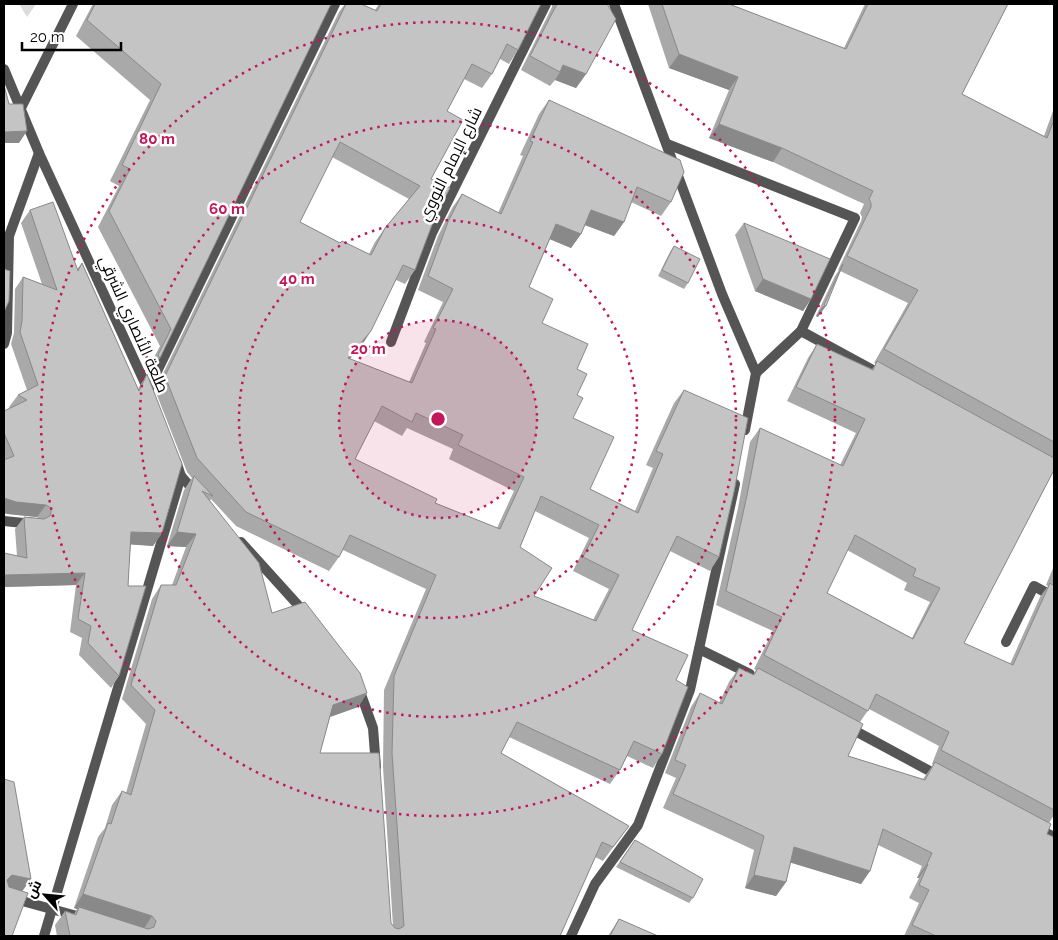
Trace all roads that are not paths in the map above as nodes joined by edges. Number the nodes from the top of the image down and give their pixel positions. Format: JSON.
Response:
{"nodes":[{"id":1,"x":73,"y":4,"type":"edge"},
{"id":2,"x":335,"y":4,"type":"edge"},
{"id":3,"x":546,"y":4,"type":"edge"},
{"id":4,"x":614,"y":4,"type":"edge"},
{"id":5,"x":4,"y":69,"type":"edge"},
{"id":6,"x":21,"y":108,"type":"junction"},
{"id":7,"x":667,"y":144,"type":"junction"},
{"id":8,"x":39,"y":153,"type":"junction"},
{"id":9,"x":801,"y":331,"type":"junction"},
{"id":10,"x":391,"y":342,"type":"dead end"},
{"id":11,"x":4,"y":344,"type":"edge"},
{"id":12,"x":756,"y":373,"type":"junction"},
{"id":13,"x":888,"y":378,"type":"edge"},
{"id":14,"x":744,"y":440,"type":"edge"},
{"id":15,"x":171,"y":450,"type":"edge"},
{"id":16,"x":181,"y":476,"type":"junction"},
{"id":17,"x":736,"y":478,"type":"edge"},
{"id":18,"x":201,"y":498,"type":"edge"},
{"id":19,"x":4,"y":521,"type":"edge"},
{"id":20,"x":36,"y":524,"type":"edge"},
{"id":21,"x":235,"y":535,"type":"edge"},
{"id":22,"x":1054,"y":597,"type":"edge"},
{"id":23,"x":315,"y":623,"type":"edge"},
{"id":24,"x":1006,"y":642,"type":"dead end"},
{"id":25,"x":699,"y":649,"type":"junction"},
{"id":26,"x":355,"y":677,"type":"edge"},
{"id":27,"x":760,"y":679,"type":"edge"},
{"id":28,"x":838,"y":721,"type":"edge"},
{"id":29,"x":376,"y":778,"type":"edge"},
{"id":30,"x":950,"y":782,"type":"edge"},
{"id":31,"x":1028,"y":823,"type":"edge"},
{"id":32,"x":1054,"y":837,"type":"edge"},
{"id":33,"x":4,"y":896,"type":"edge"},
{"id":34,"x":51,"y":908,"type":"junction"},
{"id":35,"x":87,"y":920,"type":"edge"},
{"id":36,"x":44,"y":936,"type":"edge"},
{"id":37,"x":571,"y":936,"type":"edge"}],
"edges":[{"from":1,"to":6,"type":"street"},
{"from":2,"to":8,"type":"street","name":"طلعة الأنصاري الشرقي"},
{"from":3,"to":10,"type":"street","name":"شارع الإمام النووي"},
{"from":4,"to":7,"type":"street"},
{"from":5,"to":6,"type":"street","name":"طلعة الأنصاري الشرقي"},
{"from":6,"to":8,"type":"street","name":"طلعة الأنصاري الشرقي"},
{"from":7,"to":9,"type":"street"},
{"from":7,"to":12,"type":"street"},
{"from":8,"to":11,"type":"street"},
{"from":9,"to":12,"type":"street"},
{"from":9,"to":13,"type":"street"},
{"from":12,"to":14,"type":"street"},
{"from":15,"to":16,"type":"street"},
{"from":16,"to":18,"type":"street"},
{"from":16,"to":34,"type":"street"},
{"from":17,"to":25,"type":"street"},
{"from":19,"to":20,"type":"street"},
{"from":21,"to":23,"type":"street"},
{"from":22,"to":24,"type":"street"},
{"from":25,"to":27,"type":"street"},
{"from":25,"to":37,"type":"street"},
{"from":26,"to":29,"type":"street"},
{"from":28,"to":30,"type":"street"},
{"from":31,"to":32,"type":"street"},
{"from":33,"to":34,"type":"street"},
{"from":34,"to":35,"type":"street"},
{"from":34,"to":36,"type":"street"}]}
